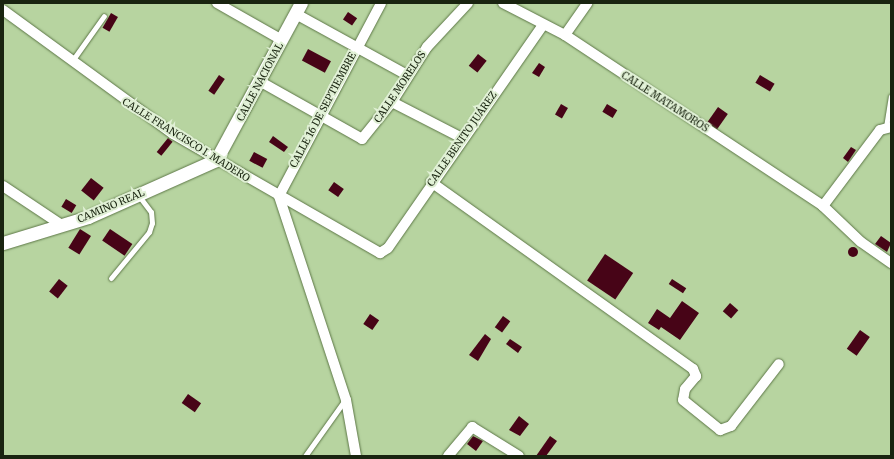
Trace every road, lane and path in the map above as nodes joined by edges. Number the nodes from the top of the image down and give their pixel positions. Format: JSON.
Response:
{"nodes":[{"id":1,"x":217,"y":3,"type":"edge"},
{"id":2,"x":381,"y":3,"type":"edge"},
{"id":3,"x":468,"y":3,"type":"edge"},
{"id":4,"x":503,"y":3,"type":"edge"},
{"id":5,"x":587,"y":3,"type":"edge"},
{"id":6,"x":298,"y":8,"type":"edge"},
{"id":7,"x":3,"y":10,"type":"edge"},
{"id":8,"x":104,"y":16,"type":"dead end"},
{"id":9,"x":544,"y":25,"type":"junction"},
{"id":10,"x":564,"y":35,"type":"junction"},
{"id":11,"x":282,"y":40,"type":"junction"},
{"id":12,"x":356,"y":48,"type":"junction"},
{"id":13,"x":71,"y":62,"type":"junction"},
{"id":14,"x":407,"y":75,"type":"junction"},
{"id":15,"x":261,"y":82,"type":"junction"},
{"id":16,"x":891,"y":96,"type":"edge"},
{"id":17,"x":392,"y":102,"type":"junction"},
{"id":18,"x":322,"y":116,"type":"junction"},
{"id":19,"x":888,"y":127,"type":"edge"},
{"id":20,"x":462,"y":138,"type":"junction"},
{"id":21,"x":216,"y":160,"type":"junction"},
{"id":22,"x":431,"y":182,"type":"junction"},
{"id":23,"x":3,"y":186,"type":"edge"},
{"id":24,"x":138,"y":195,"type":"junction"},
{"id":25,"x":279,"y":196,"type":"junction"},
{"id":26,"x":823,"y":206,"type":"junction"},
{"id":27,"x":63,"y":226,"type":"junction"},
{"id":28,"x":3,"y":243,"type":"edge"},
{"id":29,"x":380,"y":253,"type":"joint"},
{"id":30,"x":891,"y":263,"type":"edge"},
{"id":31,"x":111,"y":278,"type":"dead end"},
{"id":32,"x":779,"y":364,"type":"dead end"},
{"id":33,"x":346,"y":400,"type":"junction"},
{"id":34,"x":305,"y":456,"type":"edge"},
{"id":35,"x":356,"y":456,"type":"edge"},
{"id":36,"x":448,"y":456,"type":"edge"},
{"id":37,"x":519,"y":456,"type":"edge"}],
"edges":[{"from":1,"to":11,"type":"street"},
{"from":2,"to":12,"type":"street","name":"CALLE 16 DE SEPTIEMBRE"},
{"from":3,"to":14,"type":"street","name":"CALLE MORELOS"},
{"from":4,"to":9,"type":"street","name":"CALLE MATAMOROS"},
{"from":5,"to":10,"type":"street"},
{"from":6,"to":11,"type":"street","name":"CALLE NACIONAL"},
{"from":6,"to":12,"type":"street"},
{"from":7,"to":13,"type":"street","name":"CALLE FRANCISCO I. MADERO"},
{"from":8,"to":13,"type":"lane"},
{"from":9,"to":10,"type":"street","name":"CALLE MATAMOROS"},
{"from":9,"to":20,"type":"street","name":"CALLE BENITO JUÁREZ"},
{"from":10,"to":26,"type":"street","name":"CALLE MATAMOROS"},
{"from":11,"to":15,"type":"street","name":"CALLE NACIONAL"},
{"from":12,"to":14,"type":"street"},
{"from":12,"to":18,"type":"street","name":"CALLE 16 DE SEPTIEMBRE"},
{"from":13,"to":21,"type":"street","name":"CALLE FRANCISCO I. MADERO"},
{"from":14,"to":17,"type":"street","name":"CALLE MORELOS"},
{"from":15,"to":18,"type":"street","name":"CALLE MORELOS"},
{"from":15,"to":21,"type":"street","name":"CALLE NACIONAL"},
{"from":16,"to":19,"type":"lane"},
{"from":17,"to":18,"type":"street","name":"CALLE MORELOS"},
{"from":17,"to":20,"type":"street"},
{"from":18,"to":25,"type":"street","name":"CALLE 16 DE SEPTIEMBRE"},
{"from":19,"to":26,"type":"street"},
{"from":20,"to":22,"type":"street","name":"CALLE BENITO JUÁREZ"},
{"from":21,"to":24,"type":"street","name":"CAMINO REAL"},
{"from":21,"to":25,"type":"street","name":"CALLE FRANCISCO I. MADERO"},
{"from":22,"to":29,"type":"street","name":"CALLE BENITO JUÁREZ"},
{"from":22,"to":32,"type":"street"},
{"from":23,"to":27,"type":"street"},
{"from":24,"to":27,"type":"street","name":"CAMINO REAL"},
{"from":24,"to":31,"type":"lane"},
{"from":25,"to":29,"type":"street","name":"CALLE FRANCISCO I. MADERO"},
{"from":25,"to":33,"type":"street"},
{"from":26,"to":30,"type":"street","name":"CALLE MATAMOROS"},
{"from":27,"to":28,"type":"street","name":"CAMINO REAL"},
{"from":33,"to":34,"type":"lane"},
{"from":33,"to":35,"type":"street"},
{"from":36,"to":37,"type":"street"}]}
